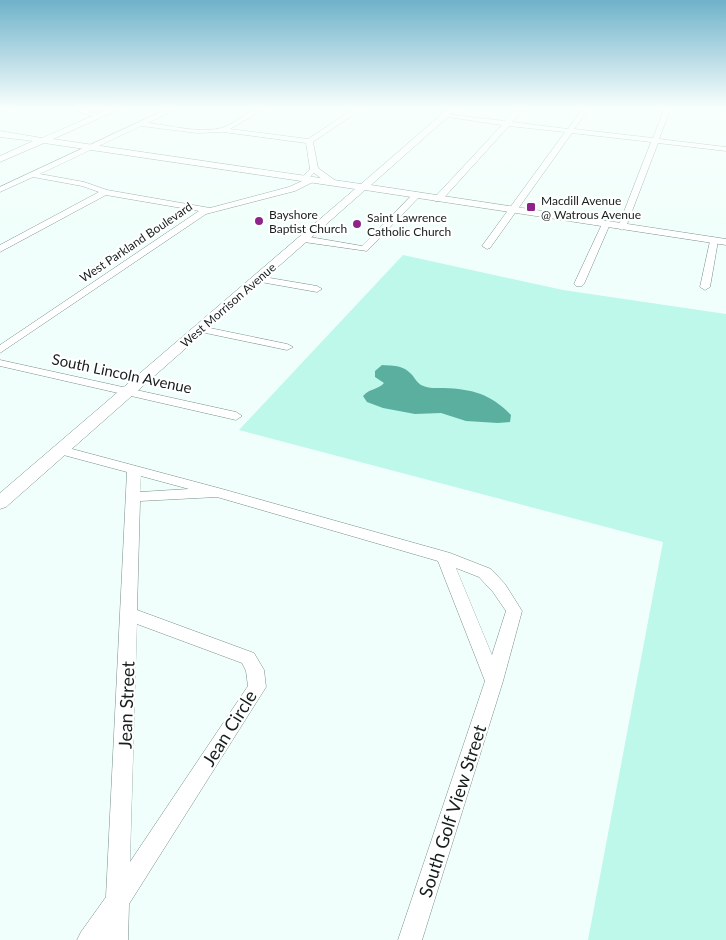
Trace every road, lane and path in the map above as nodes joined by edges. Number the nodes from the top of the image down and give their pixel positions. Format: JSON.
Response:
{"nodes":[{"id":1,"x":18,"y":151,"type":"edge"},
{"id":2,"x":80,"y":151,"type":"edge"},
{"id":3,"x":113,"y":151,"type":"edge"},
{"id":4,"x":311,"y":151,"type":"edge"},
{"id":5,"x":405,"y":151,"type":"edge"},
{"id":6,"x":481,"y":151,"type":"edge"},
{"id":7,"x":556,"y":151,"type":"edge"},
{"id":8,"x":652,"y":151,"type":"edge"},
{"id":9,"x":0,"y":159,"type":"edge"},
{"id":10,"x":314,"y":169,"type":"junction"},
{"id":11,"x":32,"y":175,"type":"junction"},
{"id":12,"x":305,"y":181,"type":"junction"},
{"id":13,"x":333,"y":183,"type":"junction"},
{"id":14,"x":364,"y":187,"type":"junction"},
{"id":15,"x":0,"y":190,"type":"edge"},
{"id":16,"x":105,"y":192,"type":"junction"},
{"id":17,"x":417,"y":195,"type":"junction"},
{"id":18,"x":438,"y":198,"type":"junction"},
{"id":19,"x":205,"y":209,"type":"junction"},
{"id":20,"x":514,"y":210,"type":"junction"},
{"id":21,"x":606,"y":224,"type":"junction"},
{"id":22,"x":622,"y":227,"type":"junction"},
{"id":23,"x":304,"y":238,"type":"junction"},
{"id":24,"x":714,"y":241,"type":"junction"},
{"id":25,"x":726,"y":242,"type":"edge"},
{"id":26,"x":487,"y":246,"type":"dead end"},
{"id":27,"x":0,"y":249,"type":"edge"},
{"id":28,"x":258,"y":279,"type":"junction"},
{"id":29,"x":579,"y":284,"type":"dead end"},
{"id":30,"x":705,"y":287,"type":"dead end"},
{"id":31,"x":317,"y":289,"type":"dead end"},
{"id":32,"x":200,"y":329,"type":"junction"},
{"id":33,"x":0,"y":341,"type":"edge"},
{"id":34,"x":286,"y":347,"type":"dead end"},
{"id":35,"x":0,"y":350,"type":"edge"},
{"id":36,"x":3,"y":366,"type":"edge"},
{"id":37,"x":129,"y":391,"type":"junction"},
{"id":38,"x":236,"y":416,"type":"dead end"},
{"id":39,"x":61,"y":450,"type":"junction"},
{"id":40,"x":134,"y":470,"type":"junction"},
{"id":41,"x":217,"y":492,"type":"junction"},
{"id":42,"x":132,"y":497,"type":"junction"},
{"id":43,"x":0,"y":503,"type":"edge"},
{"id":44,"x":444,"y":557,"type":"junction"},
{"id":45,"x":129,"y":614,"type":"junction"},
{"id":46,"x":494,"y":681,"type":"junction"},
{"id":47,"x":117,"y":902,"type":"junction"},
{"id":48,"x":89,"y":940,"type":"edge"},
{"id":49,"x":116,"y":940,"type":"edge"},
{"id":50,"x":410,"y":940,"type":"edge"}],
"edges":[{"from":1,"to":9,"type":"street"},
{"from":2,"to":11,"type":"street"},
{"from":3,"to":12,"type":"street"},
{"from":4,"to":10,"type":"street"},
{"from":5,"to":14,"type":"street","name":"West Morrison Avenue"},
{"from":6,"to":18,"type":"street"},
{"from":7,"to":20,"type":"street"},
{"from":8,"to":22,"type":"street"},
{"from":10,"to":12,"type":"street","name":"West Parkland Boulevard"},
{"from":10,"to":13,"type":"street"},
{"from":11,"to":15,"type":"street"},
{"from":11,"to":16,"type":"street"},
{"from":12,"to":13,"type":"street"},
{"from":12,"to":19,"type":"street","name":"West Parkland Boulevard"},
{"from":13,"to":14,"type":"street"},
{"from":14,"to":17,"type":"street"},
{"from":14,"to":23,"type":"street","name":"West Morrison Avenue"},
{"from":16,"to":19,"type":"street"},
{"from":16,"to":27,"type":"street"},
{"from":17,"to":18,"type":"street"},
{"from":17,"to":23,"type":"street"},
{"from":18,"to":20,"type":"street"},
{"from":19,"to":33,"type":"street","name":"West Parkland Boulevard"},
{"from":19,"to":35,"type":"street","name":"West Parkland Boulevard"},
{"from":20,"to":21,"type":"street"},
{"from":20,"to":26,"type":"street"},
{"from":21,"to":22,"type":"street"},
{"from":21,"to":29,"type":"street"},
{"from":22,"to":24,"type":"street"},
{"from":23,"to":28,"type":"street","name":"West Morrison Avenue"},
{"from":24,"to":25,"type":"street"},
{"from":24,"to":30,"type":"street"},
{"from":28,"to":31,"type":"street"},
{"from":28,"to":32,"type":"street","name":"West Morrison Avenue"},
{"from":32,"to":34,"type":"street"},
{"from":32,"to":37,"type":"street","name":"West Morrison Avenue"},
{"from":36,"to":37,"type":"street","name":"South Lincoln Avenue"},
{"from":37,"to":38,"type":"street","name":"South Lincoln Avenue"},
{"from":37,"to":39,"type":"street","name":"West Morrison Avenue"},
{"from":39,"to":40,"type":"street","name":"South Golf View Street"},
{"from":39,"to":43,"type":"street","name":"West Morrison Avenue"},
{"from":40,"to":41,"type":"street","name":"South Golf View Street"},
{"from":40,"to":42,"type":"street","name":"Jean Street"},
{"from":41,"to":42,"type":"street","name":"South Golf View Street"},
{"from":41,"to":44,"type":"street","name":"South Golf View Street"},
{"from":42,"to":45,"type":"street","name":"Jean Street"},
{"from":44,"to":46,"type":"street"},
{"from":44,"to":46,"type":"street","name":"South Golf View Street"},
{"from":45,"to":47,"type":"street","name":"Jean Street"},
{"from":45,"to":47,"type":"street","name":"Jean Circle"},
{"from":46,"to":50,"type":"street","name":"South Golf View Street"},
{"from":47,"to":48,"type":"street"},
{"from":47,"to":49,"type":"street","name":"Jean Street"}]}
